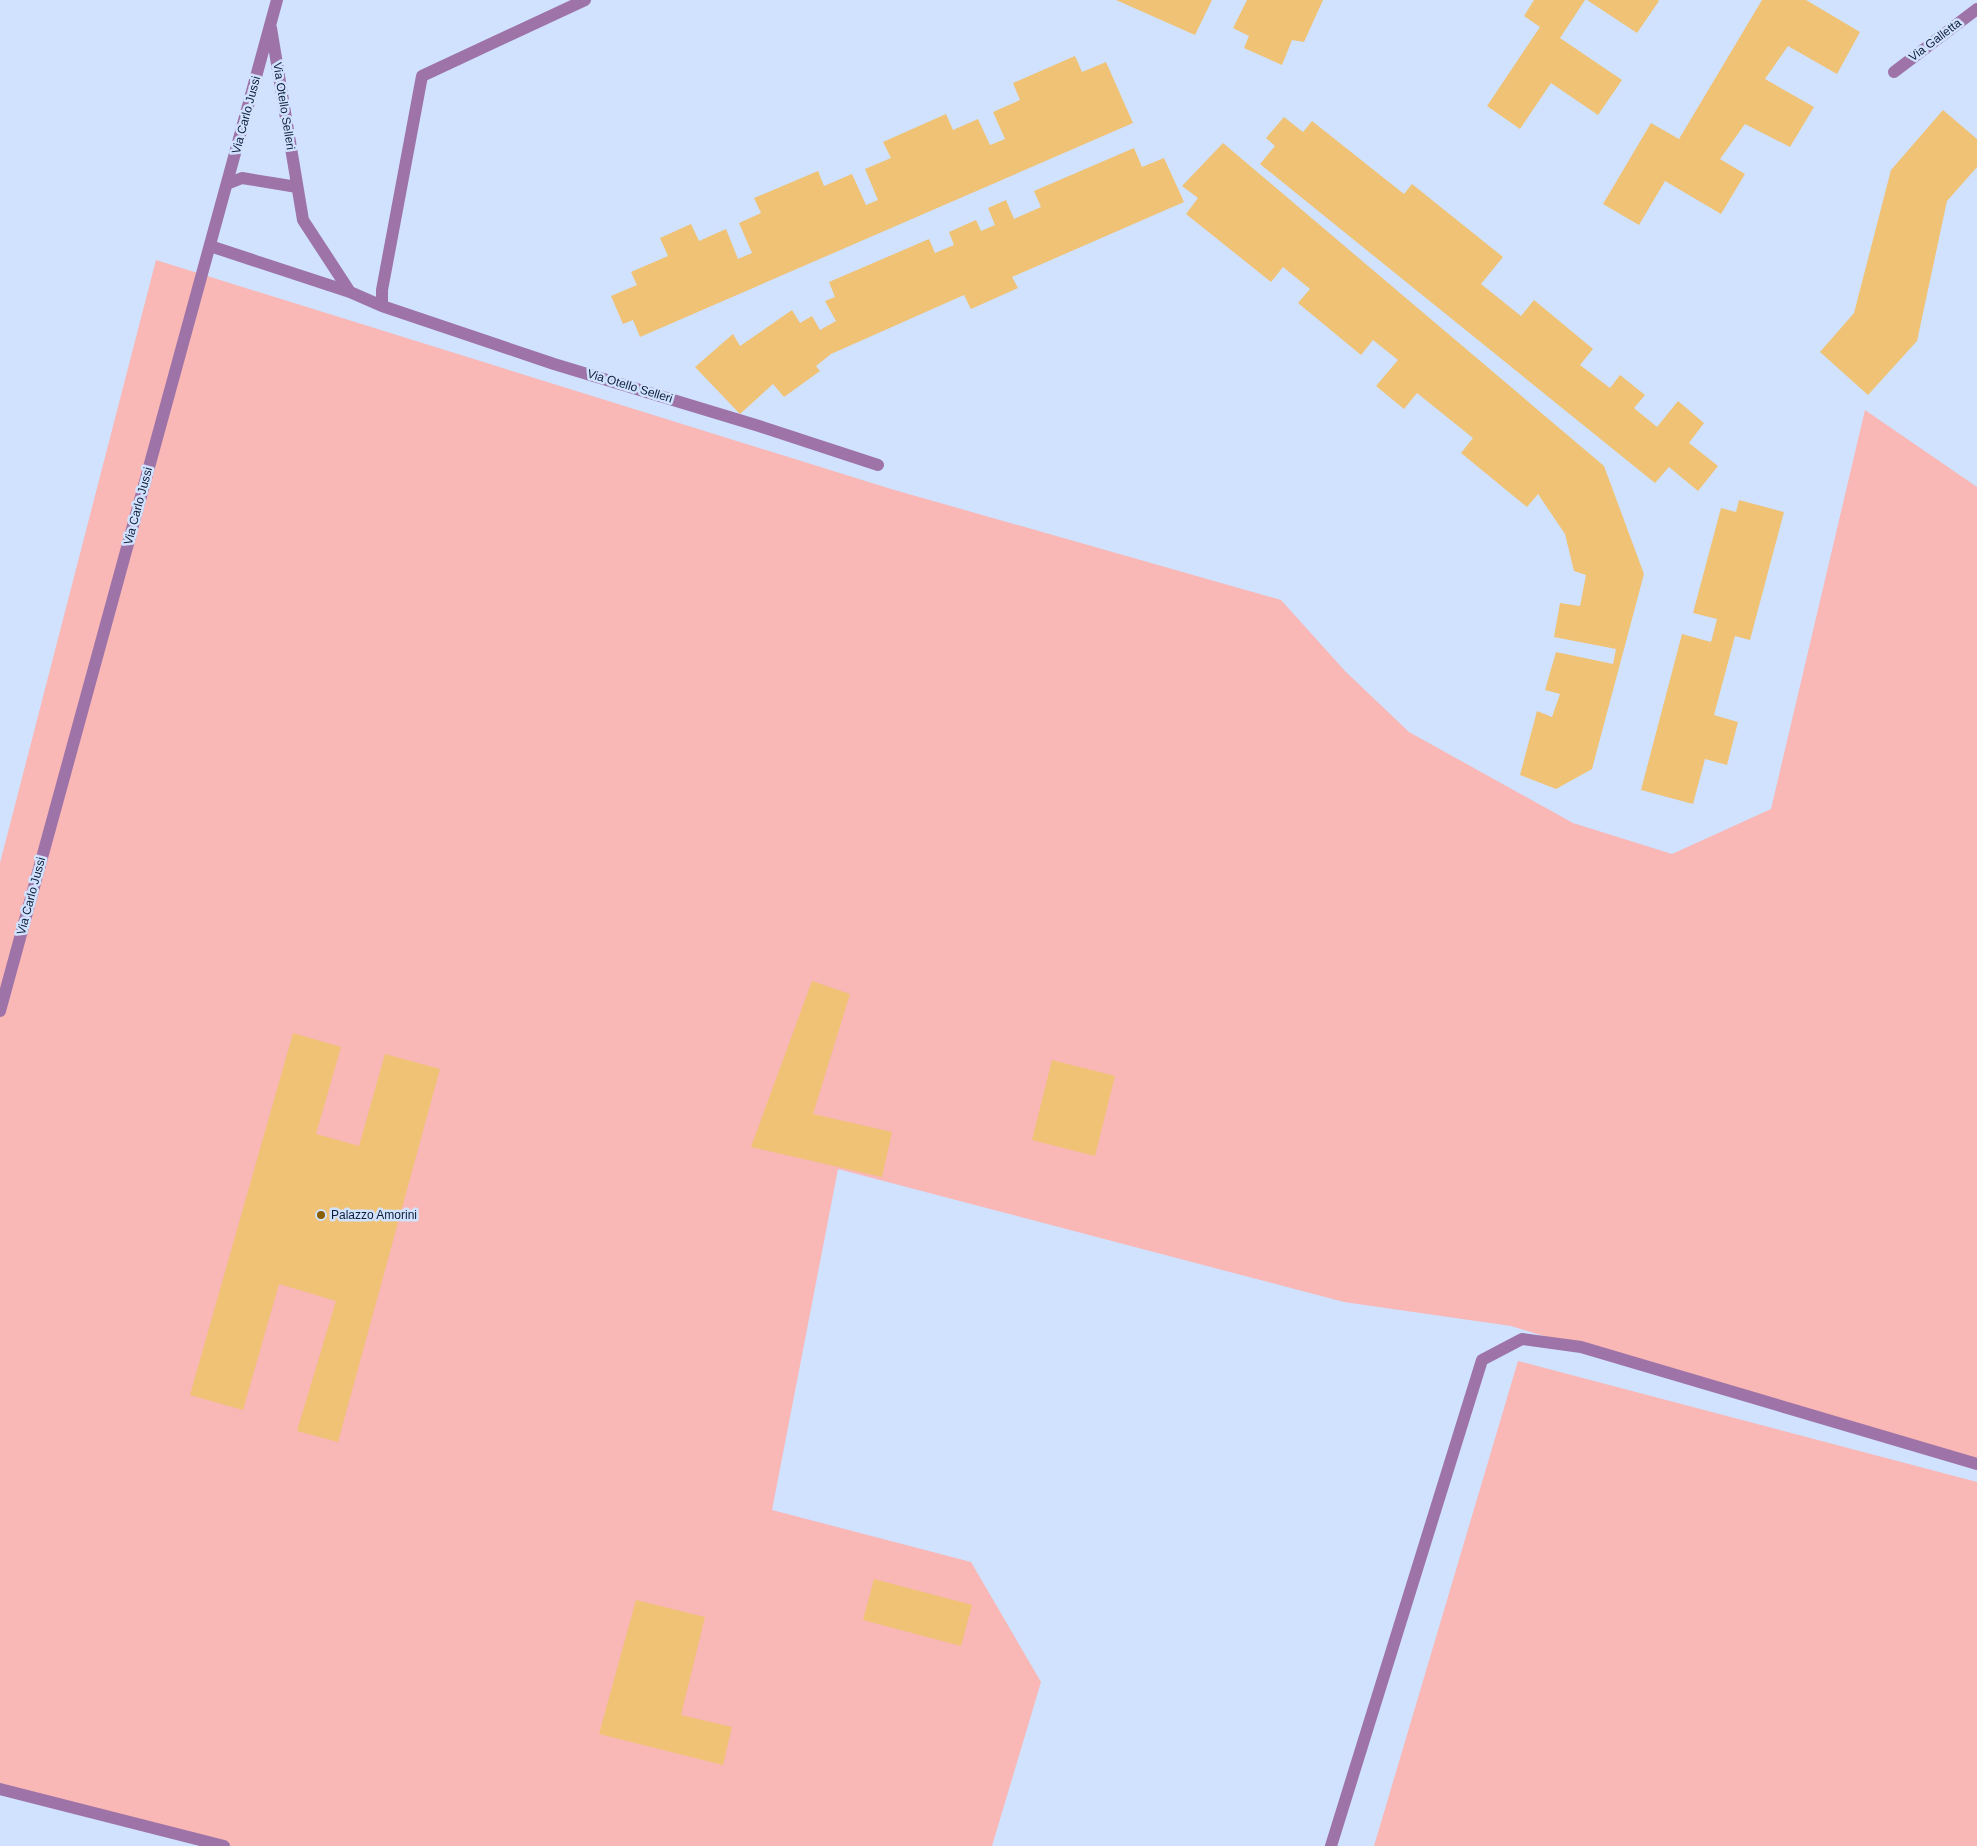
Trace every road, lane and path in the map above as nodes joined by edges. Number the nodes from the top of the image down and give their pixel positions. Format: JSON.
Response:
{"nodes":[{"id":1,"x":277,"y":0,"type":"edge"},
{"id":2,"x":585,"y":0,"type":"edge"},
{"id":3,"x":1977,"y":9,"type":"edge"},
{"id":4,"x":271,"y":25,"type":"junction"},
{"id":5,"x":1894,"y":72,"type":"dead end"},
{"id":6,"x":227,"y":184,"type":"junction"},
{"id":7,"x":297,"y":187,"type":"junction"},
{"id":8,"x":210,"y":246,"type":"junction"},
{"id":9,"x":350,"y":292,"type":"junction"},
{"id":10,"x":382,"y":306,"type":"junction"},
{"id":11,"x":878,"y":465,"type":"dead end"},
{"id":12,"x":0,"y":1011,"type":"edge"},
{"id":13,"x":1977,"y":1464,"type":"edge"},
{"id":14,"x":0,"y":1789,"type":"edge"},
{"id":15,"x":224,"y":1846,"type":"edge"},
{"id":16,"x":1331,"y":1846,"type":"edge"}],
"edges":[{"from":1,"to":4,"type":"street","name":"Via Carlo Jussi"},
{"from":2,"to":10,"type":"street"},
{"from":3,"to":5,"type":"street","name":"Via Galletta"},
{"from":4,"to":6,"type":"street","name":"Via Carlo Jussi"},
{"from":4,"to":7,"type":"street","name":"Via Otello Selleri"},
{"from":6,"to":7,"type":"street"},
{"from":6,"to":8,"type":"street","name":"Via Carlo Jussi"},
{"from":7,"to":9,"type":"street","name":"Via Otello Selleri"},
{"from":8,"to":9,"type":"street","name":"Via Otello Selleri"},
{"from":8,"to":12,"type":"street","name":"Via Carlo Jussi"},
{"from":9,"to":10,"type":"street","name":"Via Otello Selleri"},
{"from":10,"to":11,"type":"street","name":"Via Otello Selleri"},
{"from":13,"to":16,"type":"street"},
{"from":14,"to":15,"type":"street"}]}
